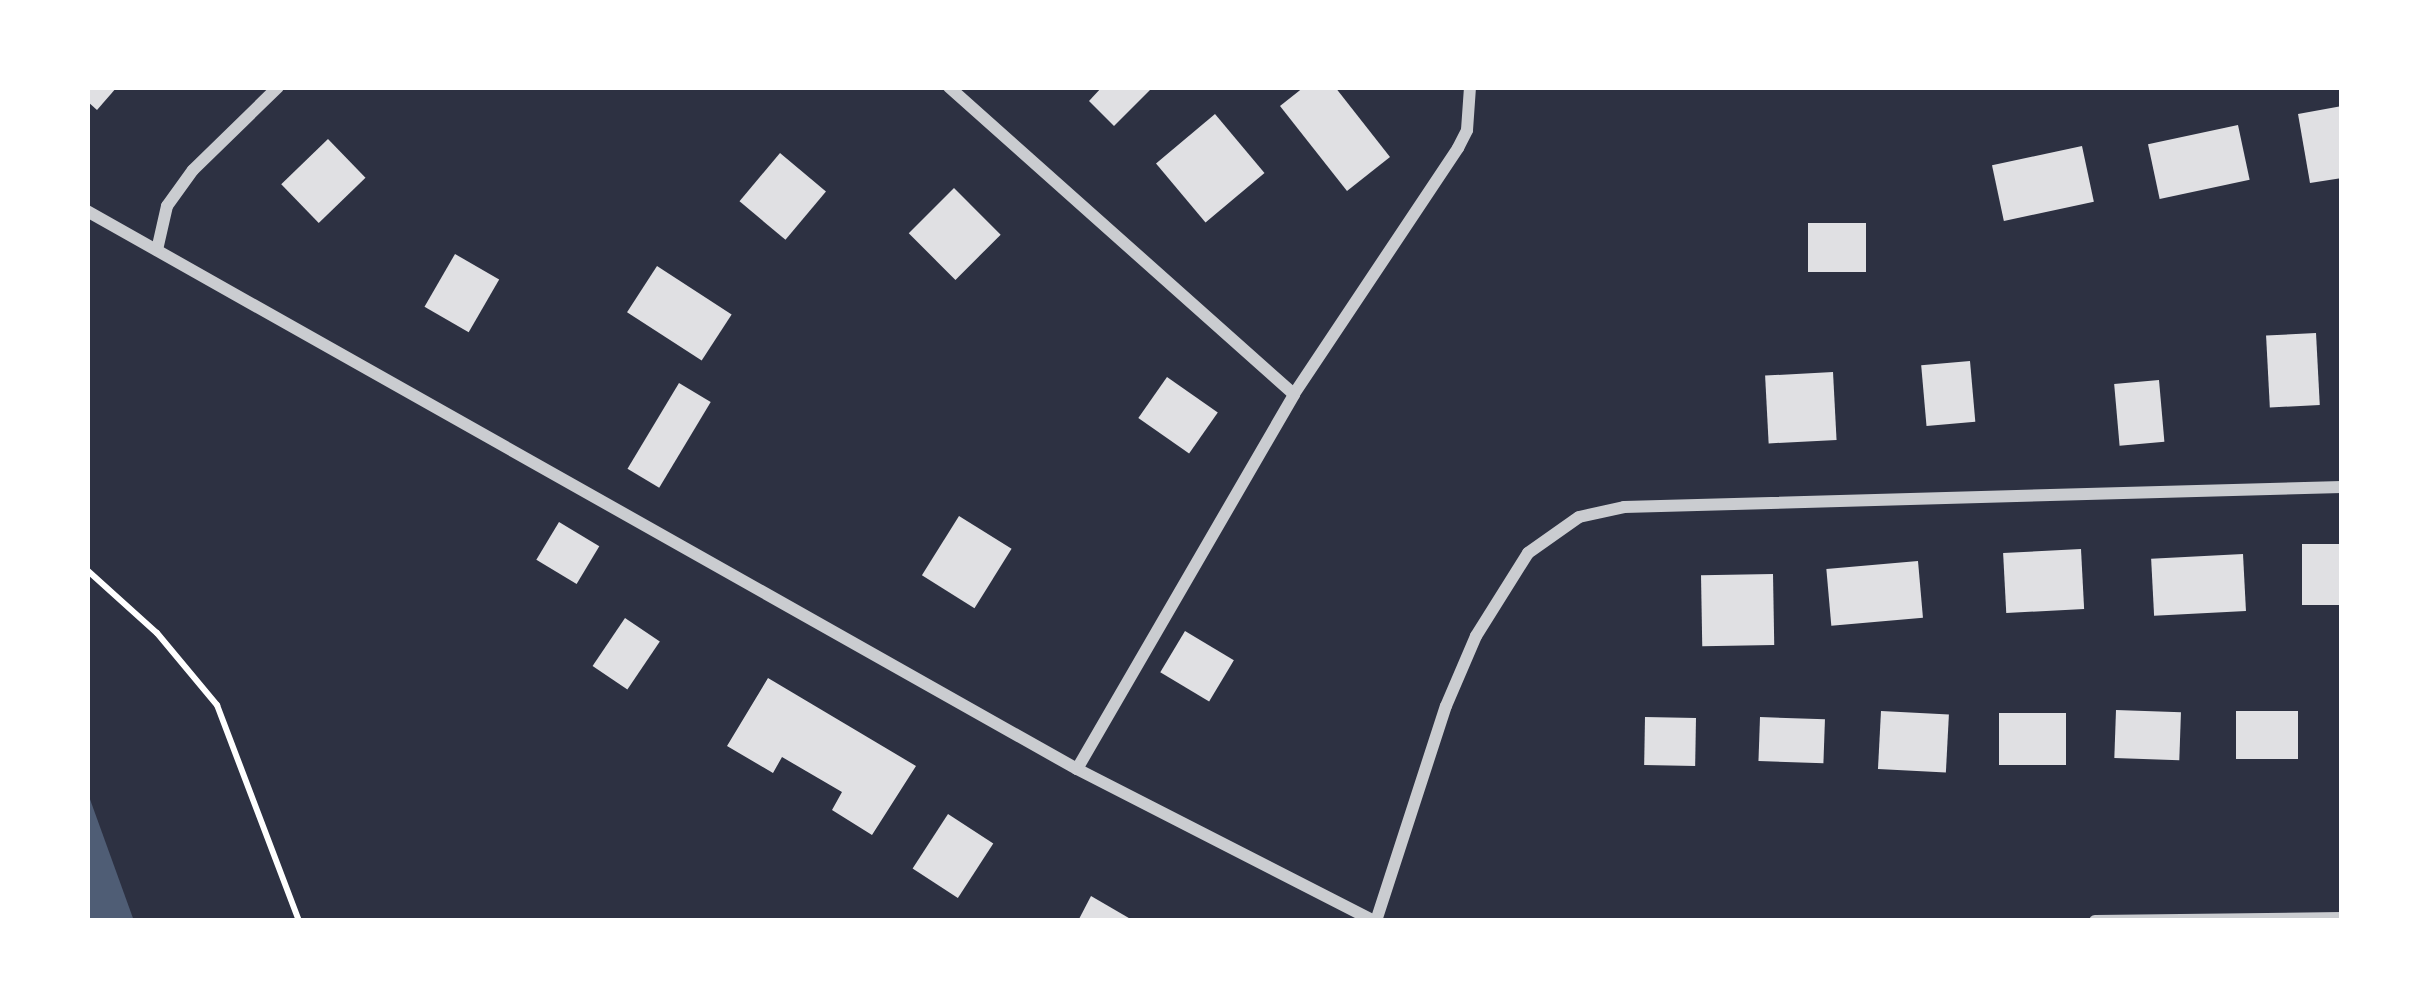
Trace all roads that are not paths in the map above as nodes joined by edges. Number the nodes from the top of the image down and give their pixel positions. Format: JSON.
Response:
{"nodes":[{"id":1,"x":278,"y":87,"type":"edge"},
{"id":2,"x":949,"y":87,"type":"edge"},
{"id":3,"x":1470,"y":87,"type":"edge"},
{"id":4,"x":87,"y":211,"type":"edge"},
{"id":5,"x":157,"y":250,"type":"junction"},
{"id":6,"x":1294,"y":394,"type":"junction"},
{"id":7,"x":2342,"y":487,"type":"edge"},
{"id":8,"x":1077,"y":770,"type":"junction"},
{"id":9,"x":2342,"y":918,"type":"edge"},
{"id":10,"x":1375,"y":921,"type":"edge"},
{"id":11,"x":2095,"y":921,"type":"edge"}],
"edges":[{"from":1,"to":5,"type":"street"},
{"from":2,"to":6,"type":"street"},
{"from":3,"to":6,"type":"street"},
{"from":4,"to":5,"type":"street"},
{"from":5,"to":8,"type":"street"},
{"from":6,"to":8,"type":"street"},
{"from":7,"to":10,"type":"street"},
{"from":8,"to":10,"type":"street"},
{"from":9,"to":11,"type":"street"}]}
